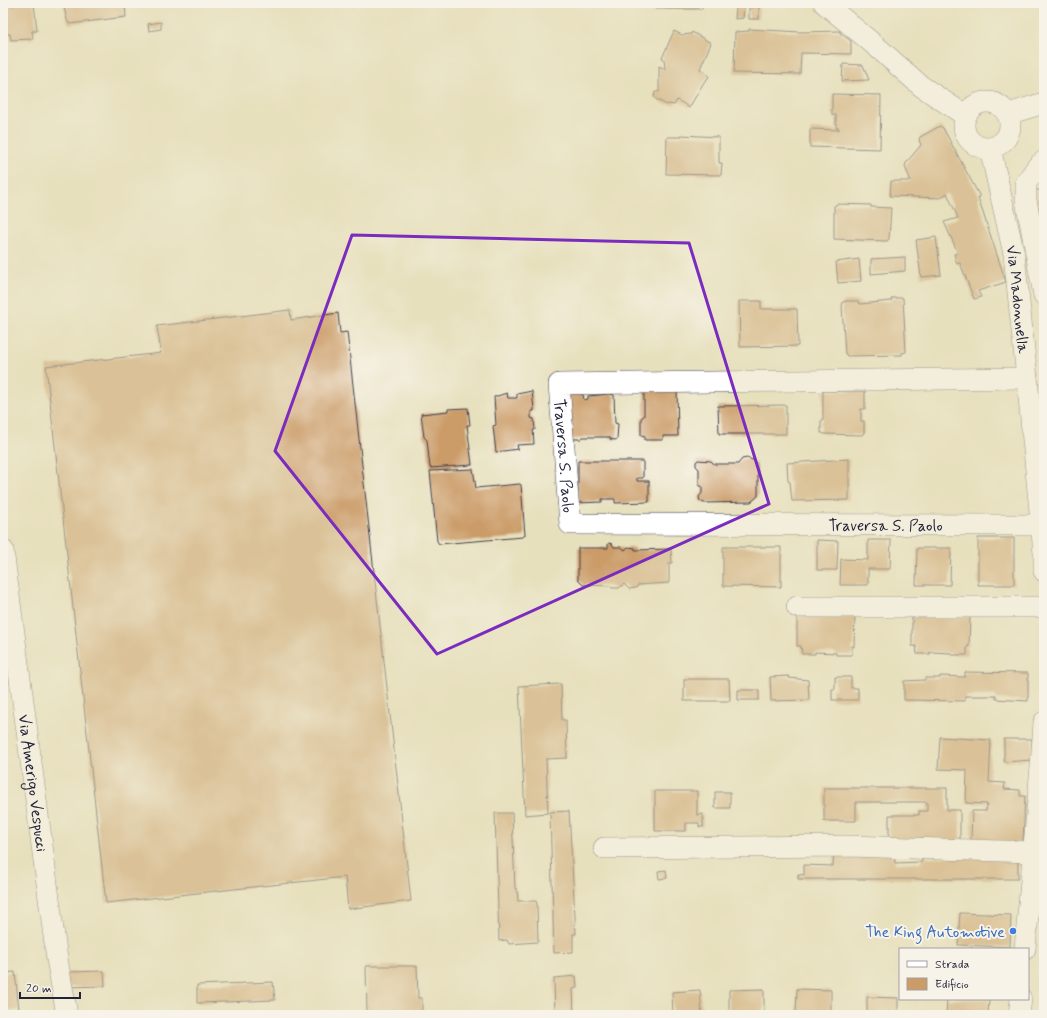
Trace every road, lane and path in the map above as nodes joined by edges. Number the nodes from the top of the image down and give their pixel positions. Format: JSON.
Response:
{"nodes":[{"id":1,"x":824,"y":3,"type":"edge"},
{"id":2,"x":1044,"y":103,"type":"edge"},
{"id":3,"x":1008,"y":114,"type":"junction"},
{"id":4,"x":966,"y":116,"type":"junction"},
{"id":5,"x":990,"y":148,"type":"junction"},
{"id":6,"x":1044,"y":161,"type":"edge"},
{"id":7,"x":1044,"y":295,"type":"edge"},
{"id":8,"x":1028,"y":378,"type":"junction"},
{"id":9,"x":1043,"y":525,"type":"edge"},
{"id":10,"x":3,"y":550,"type":"edge"},
{"id":11,"x":1044,"y":570,"type":"edge"},
{"id":12,"x":1044,"y":606,"type":"edge"},
{"id":13,"x":797,"y":607,"type":"dead end"},
{"id":14,"x":1044,"y":722,"type":"edge"},
{"id":15,"x":604,"y":848,"type":"dead end"},
{"id":16,"x":1033,"y":852,"type":"junction"},
{"id":17,"x":1025,"y":948,"type":"edge"},
{"id":18,"x":1021,"y":1000,"type":"edge"},
{"id":19,"x":66,"y":1015,"type":"edge"},
{"id":20,"x":1019,"y":1015,"type":"edge"}],
"edges":[{"from":1,"to":4,"type":"street"},
{"from":2,"to":3,"type":"street"},
{"from":3,"to":4,"type":"street"},
{"from":3,"to":5,"type":"street"},
{"from":4,"to":5,"type":"street"},
{"from":5,"to":8,"type":"street","name":"Via Madonnella"},
{"from":6,"to":7,"type":"street"},
{"from":8,"to":9,"type":"street","name":"Via Madonnella"},
{"from":8,"to":9,"type":"street","name":"Traversa S. Paolo"},
{"from":9,"to":11,"type":"street","name":"Via Madonnella"},
{"from":10,"to":19,"type":"street","name":"Via Amerigo Vespucci"},
{"from":12,"to":13,"type":"street"},
{"from":14,"to":16,"type":"street"},
{"from":15,"to":16,"type":"street"},
{"from":16,"to":17,"type":"street"},
{"from":18,"to":20,"type":"street"}]}
